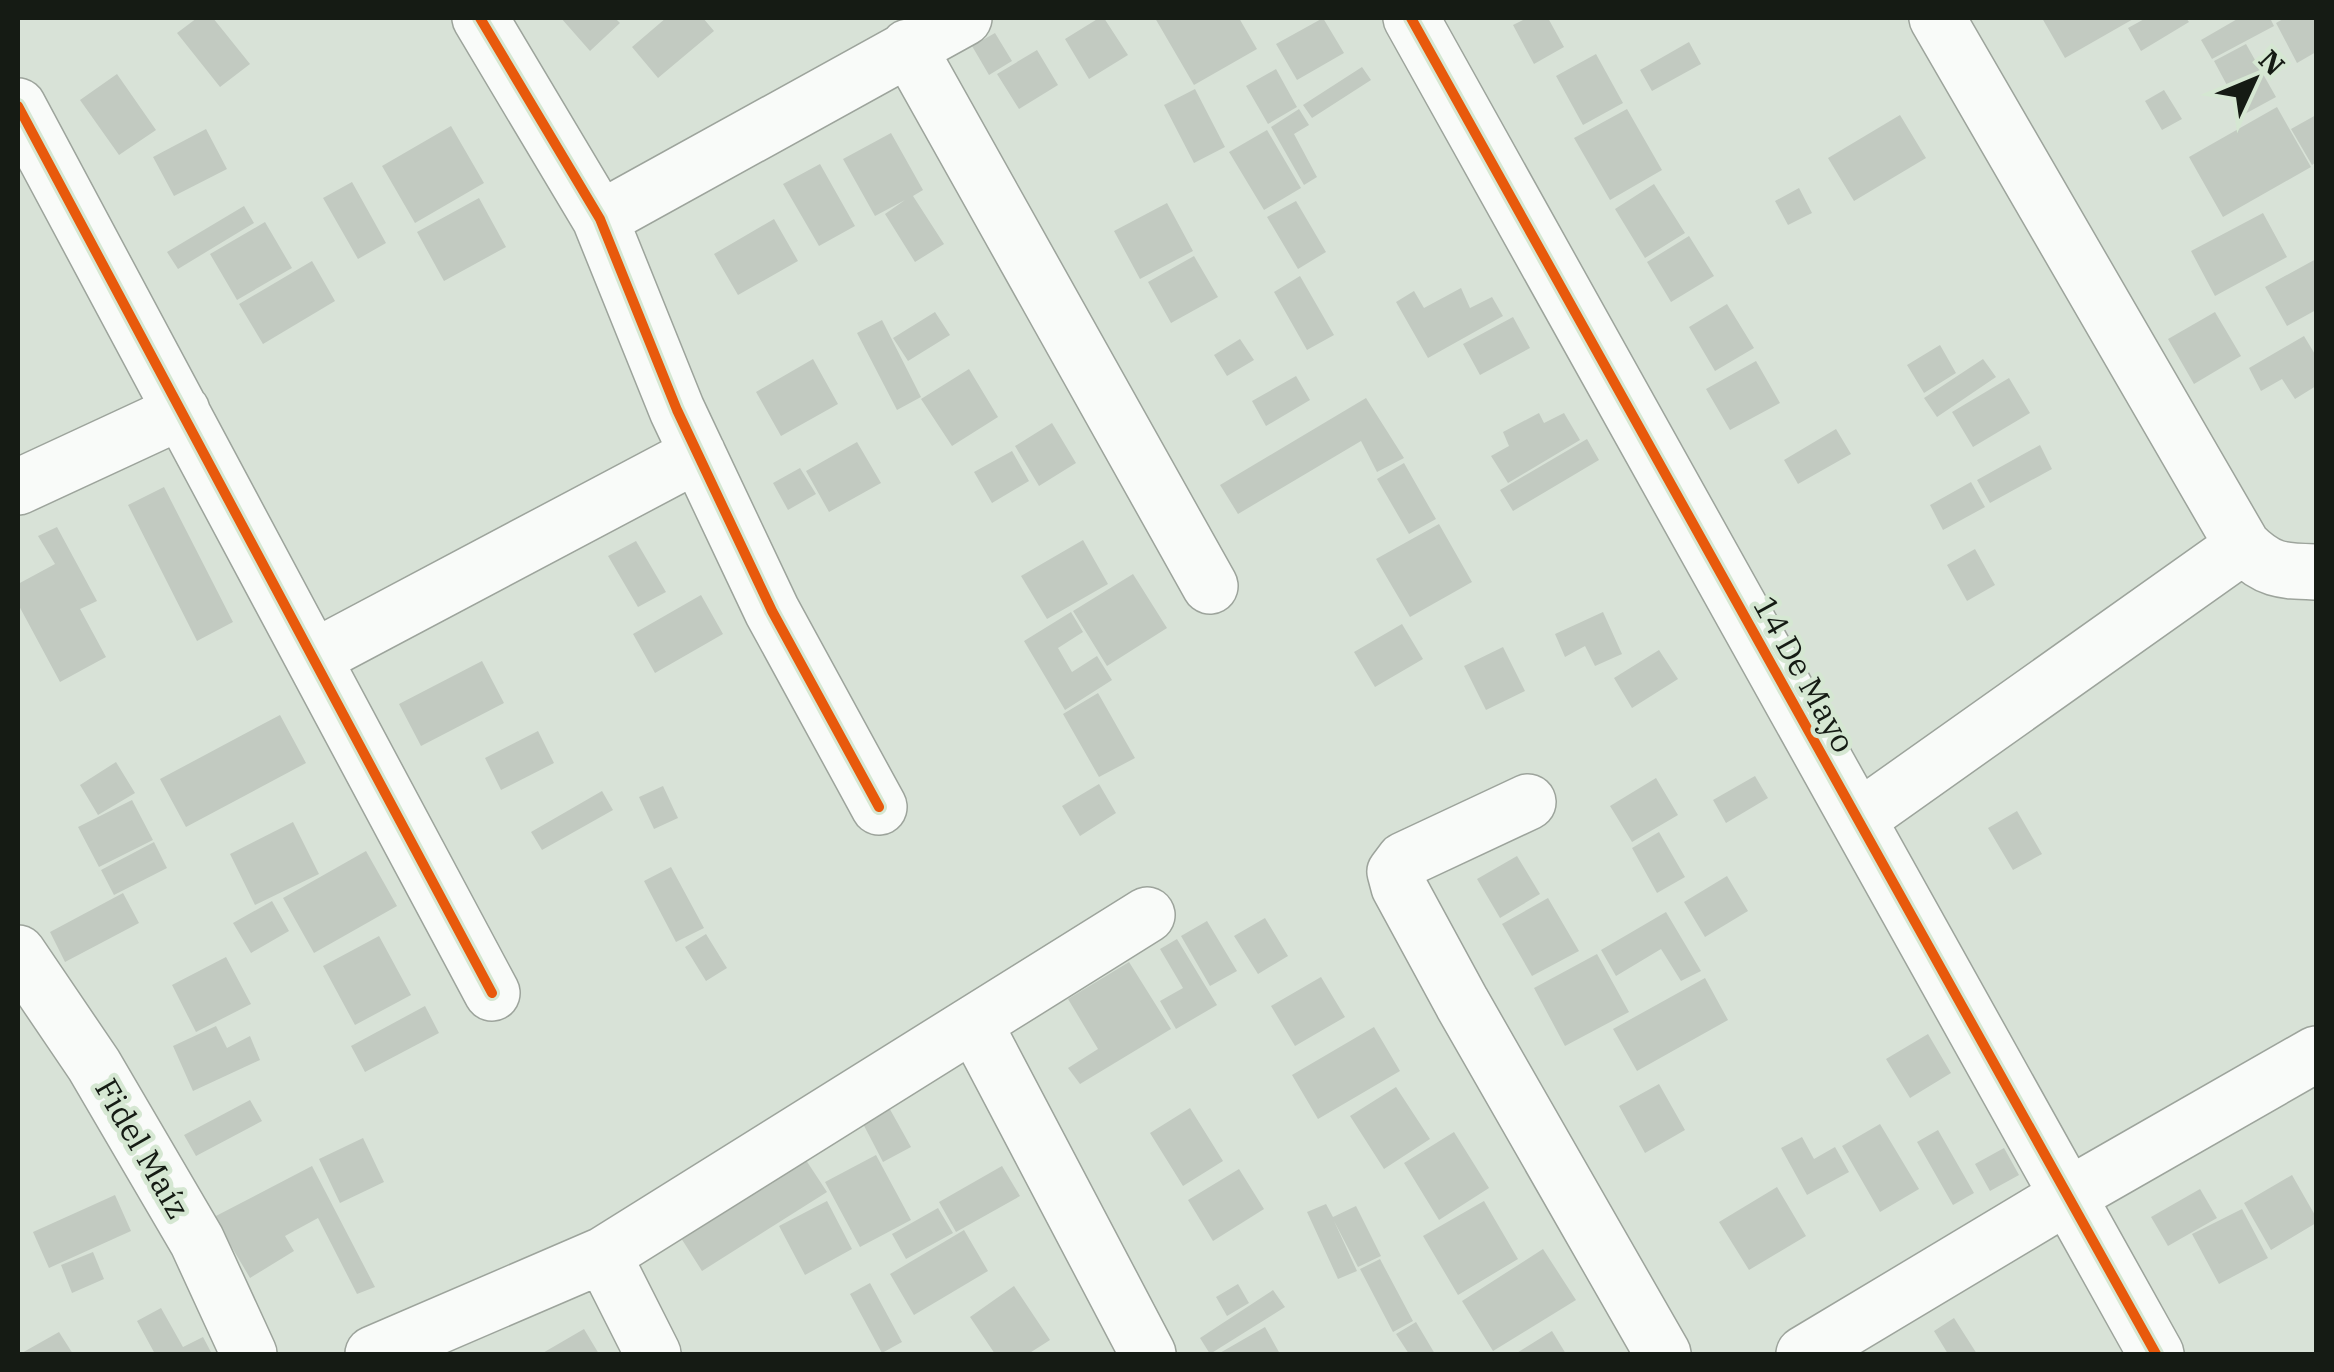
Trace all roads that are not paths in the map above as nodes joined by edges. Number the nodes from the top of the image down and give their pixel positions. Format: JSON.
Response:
{"nodes":[{"id":1,"x":480,"y":18,"type":"edge"},
{"id":2,"x":964,"y":18,"type":"edge"},
{"id":3,"x":1410,"y":18,"type":"edge"},
{"id":4,"x":1937,"y":18,"type":"edge"},
{"id":5,"x":908,"y":47,"type":"junction"},
{"id":6,"x":18,"y":106,"type":"edge"},
{"id":7,"x":600,"y":219,"type":"junction"},
{"id":8,"x":182,"y":411,"type":"junction"},
{"id":9,"x":698,"y":454,"type":"junction"},
{"id":10,"x":18,"y":487,"type":"edge"},
{"id":11,"x":2243,"y":546,"type":"junction"},
{"id":12,"x":2316,"y":572,"type":"edge"},
{"id":13,"x":1210,"y":586,"type":"dead end"},
{"id":14,"x":313,"y":658,"type":"junction"},
{"id":15,"x":1528,"y":802,"type":"dead end"},
{"id":16,"x":879,"y":807,"type":"dead end"},
{"id":17,"x":1858,"y":819,"type":"junction"},
{"id":18,"x":1147,"y":916,"type":"dead end"},
{"id":19,"x":18,"y":952,"type":"edge"},
{"id":20,"x":492,"y":993,"type":"dead end"},
{"id":21,"x":974,"y":1025,"type":"junction"},
{"id":22,"x":2316,"y":1054,"type":"edge"},
{"id":23,"x":2066,"y":1198,"type":"junction"},
{"id":24,"x":603,"y":1254,"type":"junction"},
{"id":25,"x":249,"y":1354,"type":"edge"},
{"id":26,"x":373,"y":1354,"type":"edge"},
{"id":27,"x":653,"y":1354,"type":"edge"},
{"id":28,"x":1148,"y":1354,"type":"edge"},
{"id":29,"x":1663,"y":1354,"type":"edge"},
{"id":30,"x":1804,"y":1354,"type":"edge"},
{"id":31,"x":2156,"y":1354,"type":"edge"}],
"edges":[{"from":1,"to":7,"type":"street"},
{"from":2,"to":5,"type":"street"},
{"from":3,"to":17,"type":"street","name":"14 De Mayo"},
{"from":4,"to":11,"type":"street"},
{"from":5,"to":7,"type":"street"},
{"from":5,"to":13,"type":"street"},
{"from":6,"to":8,"type":"street"},
{"from":7,"to":9,"type":"street"},
{"from":8,"to":10,"type":"street"},
{"from":8,"to":14,"type":"street"},
{"from":9,"to":14,"type":"street"},
{"from":9,"to":16,"type":"street"},
{"from":11,"to":12,"type":"street"},
{"from":11,"to":17,"type":"street"},
{"from":14,"to":20,"type":"street"},
{"from":15,"to":29,"type":"street"},
{"from":17,"to":23,"type":"street","name":"14 De Mayo"},
{"from":18,"to":21,"type":"street"},
{"from":19,"to":25,"type":"street","name":"Fidel Maíz"},
{"from":21,"to":24,"type":"street"},
{"from":21,"to":28,"type":"street"},
{"from":22,"to":23,"type":"street"},
{"from":23,"to":30,"type":"street"},
{"from":23,"to":31,"type":"street","name":"14 De Mayo"},
{"from":24,"to":26,"type":"street"},
{"from":24,"to":27,"type":"street"}]}
